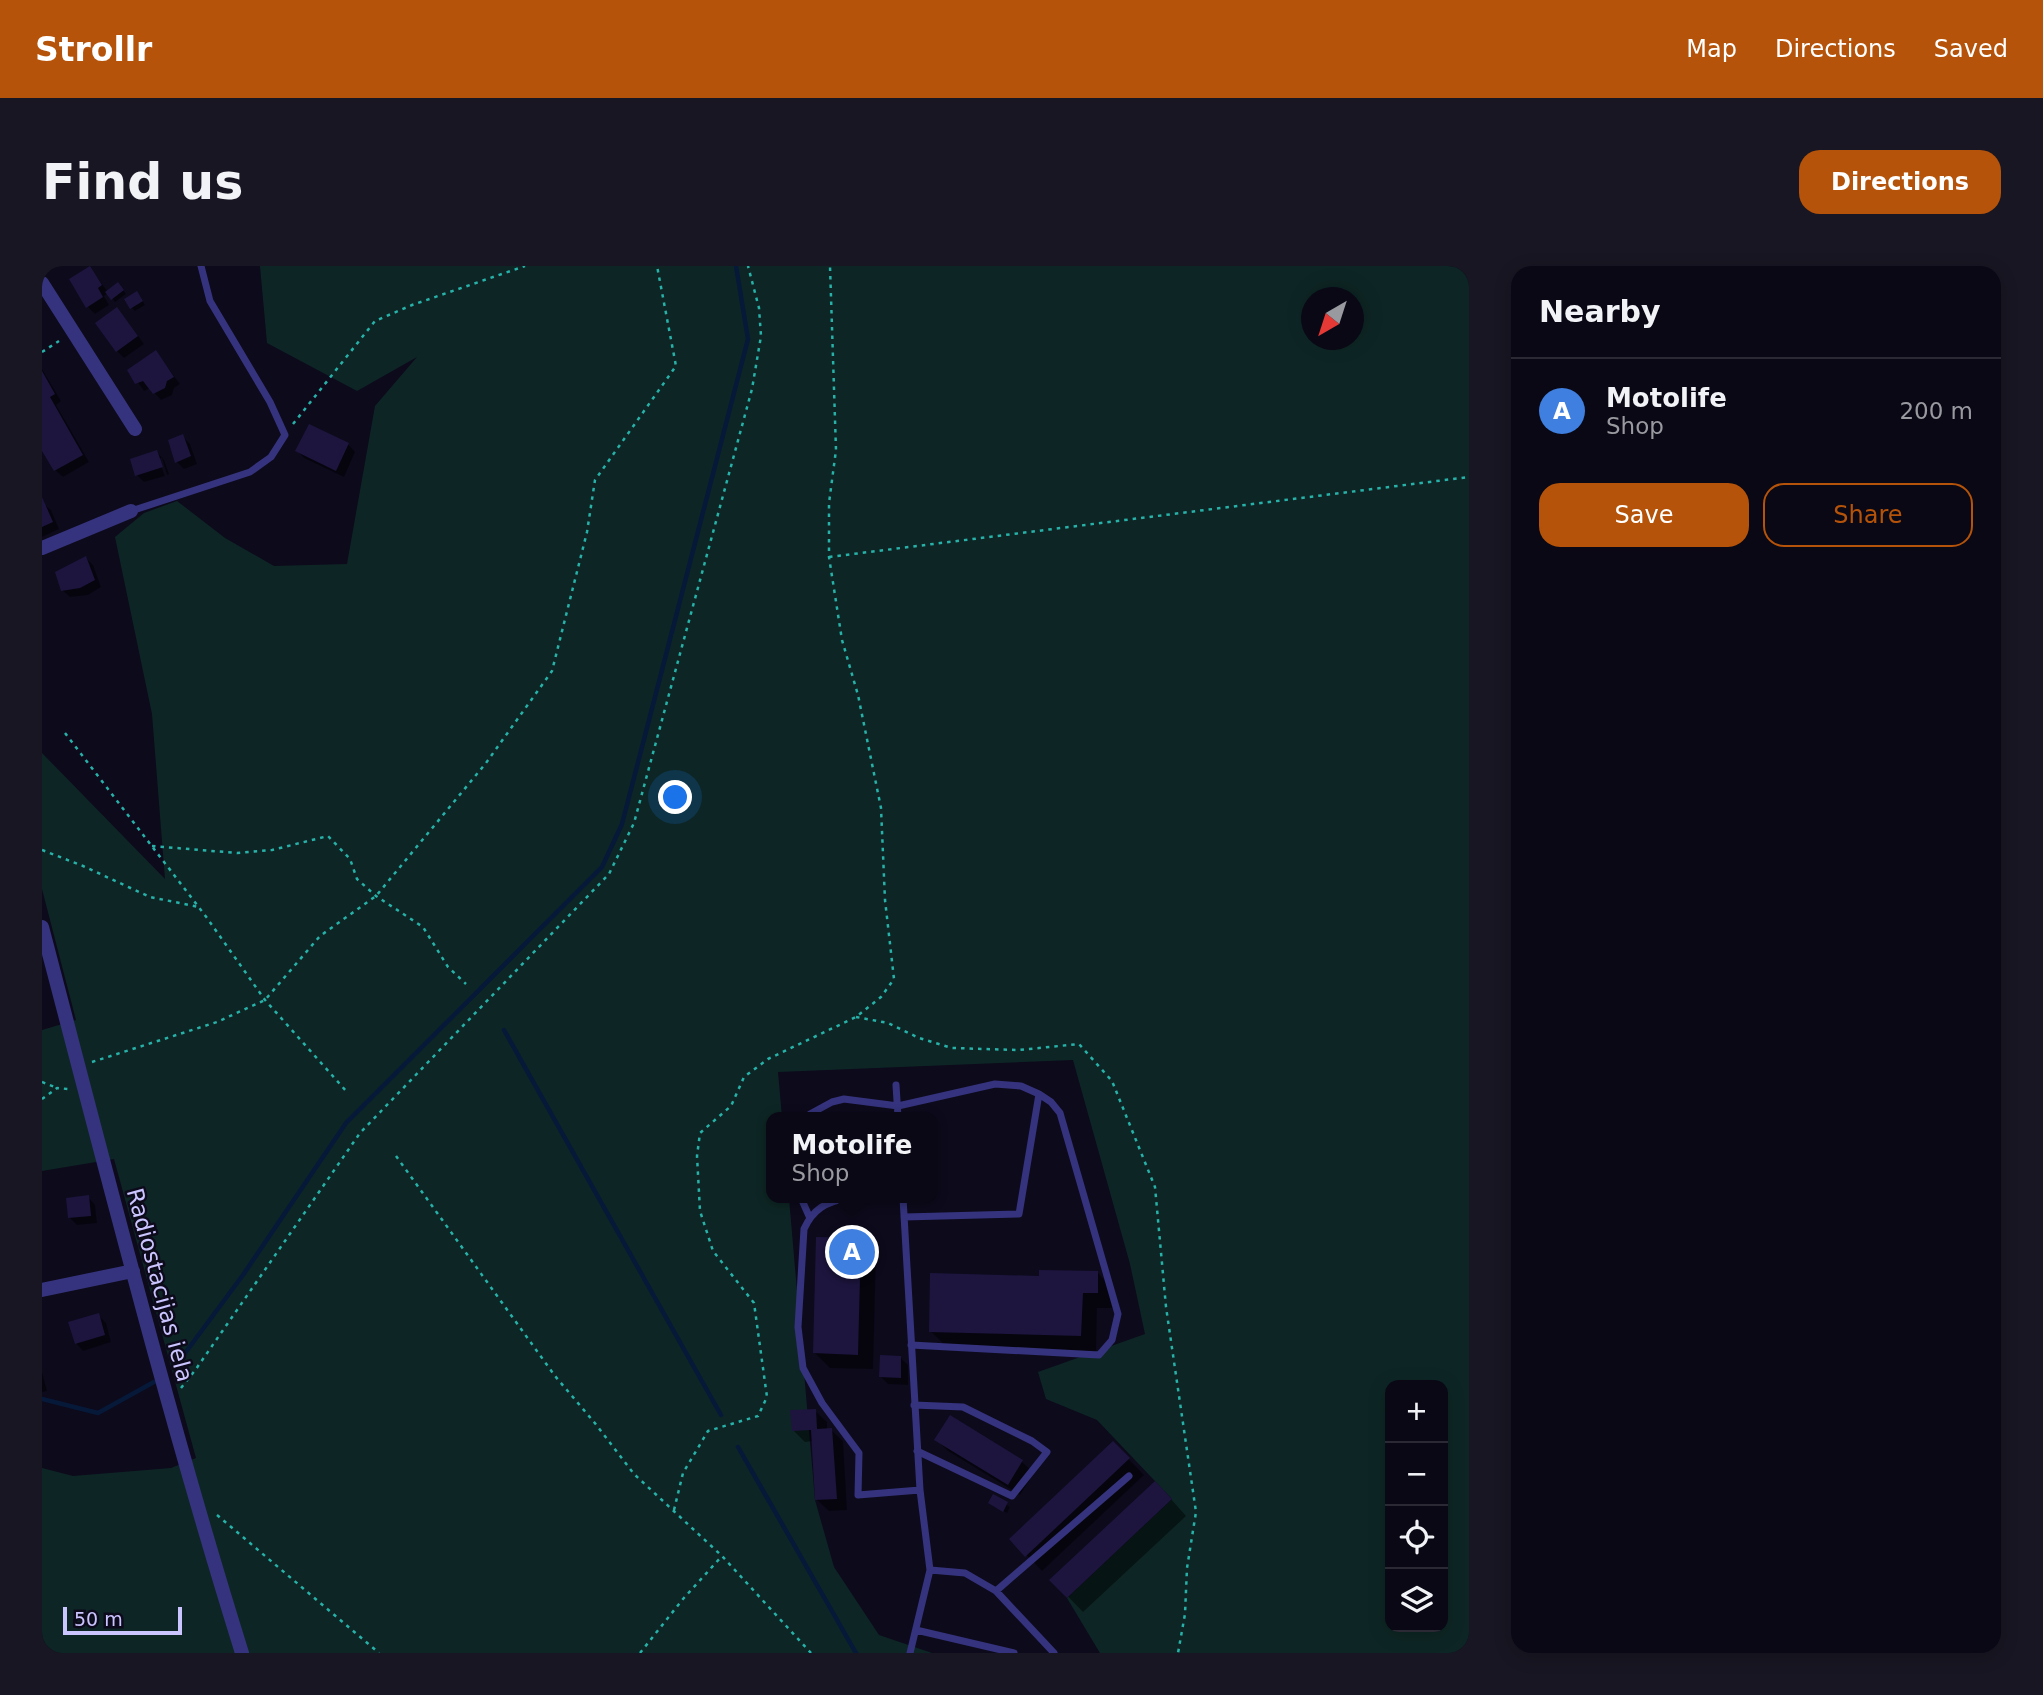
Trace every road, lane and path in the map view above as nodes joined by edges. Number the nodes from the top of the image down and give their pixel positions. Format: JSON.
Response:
{"nodes":[{"id":1,"x":201,"y":266,"type":"edge"},
{"id":2,"x":525,"y":266,"type":"edge"},
{"id":3,"x":657,"y":266,"type":"edge"},
{"id":4,"x":748,"y":266,"type":"edge"},
{"id":5,"x":830,"y":266,"type":"edge"},
{"id":6,"x":42,"y":283,"type":"edge"},
{"id":7,"x":59,"y":341,"type":"dead end"},
{"id":8,"x":42,"y":352,"type":"edge"},
{"id":9,"x":135,"y":429,"type":"dead end"},
{"id":10,"x":285,"y":435,"type":"junction"},
{"id":11,"x":1469,"y":477,"type":"edge"},
{"id":12,"x":131,"y":511,"type":"joint"},
{"id":13,"x":42,"y":548,"type":"edge"},
{"id":14,"x":829,"y":557,"type":"junction"},
{"id":15,"x":65,"y":733,"type":"dead end"},
{"id":16,"x":152,"y":846,"type":"junction"},
{"id":17,"x":42,"y":850,"type":"edge"},
{"id":18,"x":376,"y":896,"type":"junction"},
{"id":19,"x":199,"y":907,"type":"junction"},
{"id":20,"x":42,"y":927,"type":"edge"},
{"id":21,"x":466,"y":984,"type":"dead end"},
{"id":22,"x":265,"y":1000,"type":"junction"},
{"id":23,"x":78,"y":1066,"type":"junction"},
{"id":24,"x":42,"y":1082,"type":"edge"},
{"id":25,"x":896,"y":1085,"type":"dead end"},
{"id":26,"x":57,"y":1088,"type":"junction"},
{"id":27,"x":86,"y":1091,"type":"junction"},
{"id":28,"x":346,"y":1092,"type":"dead end"},
{"id":29,"x":1039,"y":1094,"type":"junction"},
{"id":30,"x":42,"y":1099,"type":"edge"},
{"id":31,"x":898,"y":1106,"type":"junction"},
{"id":32,"x":816,"y":1112,"type":"edge"},
{"id":33,"x":898,"y":1112,"type":"edge"},
{"id":34,"x":396,"y":1156,"type":"dead end"},
{"id":35,"x":803,"y":1203,"type":"edge"},
{"id":36,"x":826,"y":1203,"type":"edge"},
{"id":37,"x":903,"y":1203,"type":"edge"},
{"id":38,"x":809,"y":1216,"type":"junction"},
{"id":39,"x":904,"y":1217,"type":"junction"},
{"id":40,"x":133,"y":1271,"type":"junction"},
{"id":41,"x":42,"y":1290,"type":"edge"},
{"id":42,"x":911,"y":1345,"type":"junction"},
{"id":43,"x":167,"y":1399,"type":"junction"},
{"id":44,"x":914,"y":1405,"type":"junction"},
{"id":45,"x":917,"y":1451,"type":"junction"},
{"id":46,"x":1129,"y":1476,"type":"dead end"},
{"id":47,"x":920,"y":1490,"type":"junction"},
{"id":48,"x":193,"y":1496,"type":"junction"},
{"id":49,"x":674,"y":1510,"type":"junction"},
{"id":50,"x":722,"y":1556,"type":"junction"},
{"id":51,"x":930,"y":1570,"type":"junction"},
{"id":52,"x":996,"y":1591,"type":"junction"},
{"id":53,"x":916,"y":1630,"type":"junction"},
{"id":54,"x":242,"y":1653,"type":"edge"},
{"id":55,"x":380,"y":1653,"type":"edge"},
{"id":56,"x":640,"y":1653,"type":"edge"},
{"id":57,"x":811,"y":1653,"type":"edge"},
{"id":58,"x":910,"y":1653,"type":"edge"},
{"id":59,"x":1014,"y":1653,"type":"edge"},
{"id":60,"x":1054,"y":1653,"type":"edge"}],
"edges":[{"from":1,"to":10,"type":"lane"},
{"from":2,"to":10,"type":"path"},
{"from":3,"to":18,"type":"path"},
{"from":4,"to":43,"type":"path"},
{"from":5,"to":14,"type":"path"},
{"from":6,"to":9,"type":"street"},
{"from":7,"to":8,"type":"path"},
{"from":10,"to":12,"type":"lane"},
{"from":11,"to":14,"type":"path"},
{"from":12,"to":13,"type":"street"},
{"from":14,"to":49,"type":"path"},
{"from":15,"to":16,"type":"path"},
{"from":16,"to":18,"type":"path"},
{"from":16,"to":19,"type":"path"},
{"from":17,"to":19,"type":"path"},
{"from":18,"to":21,"type":"path"},
{"from":18,"to":22,"type":"path"},
{"from":19,"to":22,"type":"path"},
{"from":20,"to":23,"type":"street","name":"Radiostacijas iela"},
{"from":22,"to":23,"type":"path"},
{"from":22,"to":28,"type":"path"},
{"from":23,"to":27,"type":"street","name":"Radiostacijas iela"},
{"from":24,"to":26,"type":"path"},
{"from":25,"to":31,"type":"lane"},
{"from":26,"to":27,"type":"path"},
{"from":26,"to":30,"type":"path"},
{"from":27,"to":40,"type":"street","name":"Radiostacijas iela"},
{"from":29,"to":31,"type":"lane"},
{"from":29,"to":39,"type":"lane"},
{"from":29,"to":42,"type":"lane"},
{"from":31,"to":32,"type":"lane"},
{"from":31,"to":33,"type":"lane"},
{"from":34,"to":49,"type":"path"},
{"from":35,"to":38,"type":"lane"},
{"from":36,"to":38,"type":"lane"},
{"from":37,"to":39,"type":"lane"},
{"from":38,"to":47,"type":"lane"},
{"from":39,"to":42,"type":"lane"},
{"from":40,"to":41,"type":"street"},
{"from":40,"to":43,"type":"street","name":"Radiostacijas iela"},
{"from":42,"to":44,"type":"lane"},
{"from":43,"to":48,"type":"street","name":"Radiostacijas iela"},
{"from":44,"to":45,"type":"lane"},
{"from":44,"to":45,"type":"lane"},
{"from":45,"to":47,"type":"lane"},
{"from":46,"to":52,"type":"lane"},
{"from":47,"to":51,"type":"lane"},
{"from":48,"to":54,"type":"street","name":"Radiostacijas iela"},
{"from":48,"to":55,"type":"path"},
{"from":49,"to":50,"type":"path"},
{"from":50,"to":56,"type":"path"},
{"from":50,"to":57,"type":"path"},
{"from":51,"to":52,"type":"lane"},
{"from":51,"to":53,"type":"lane"},
{"from":52,"to":60,"type":"lane"},
{"from":53,"to":58,"type":"lane"},
{"from":53,"to":59,"type":"lane"}]}
